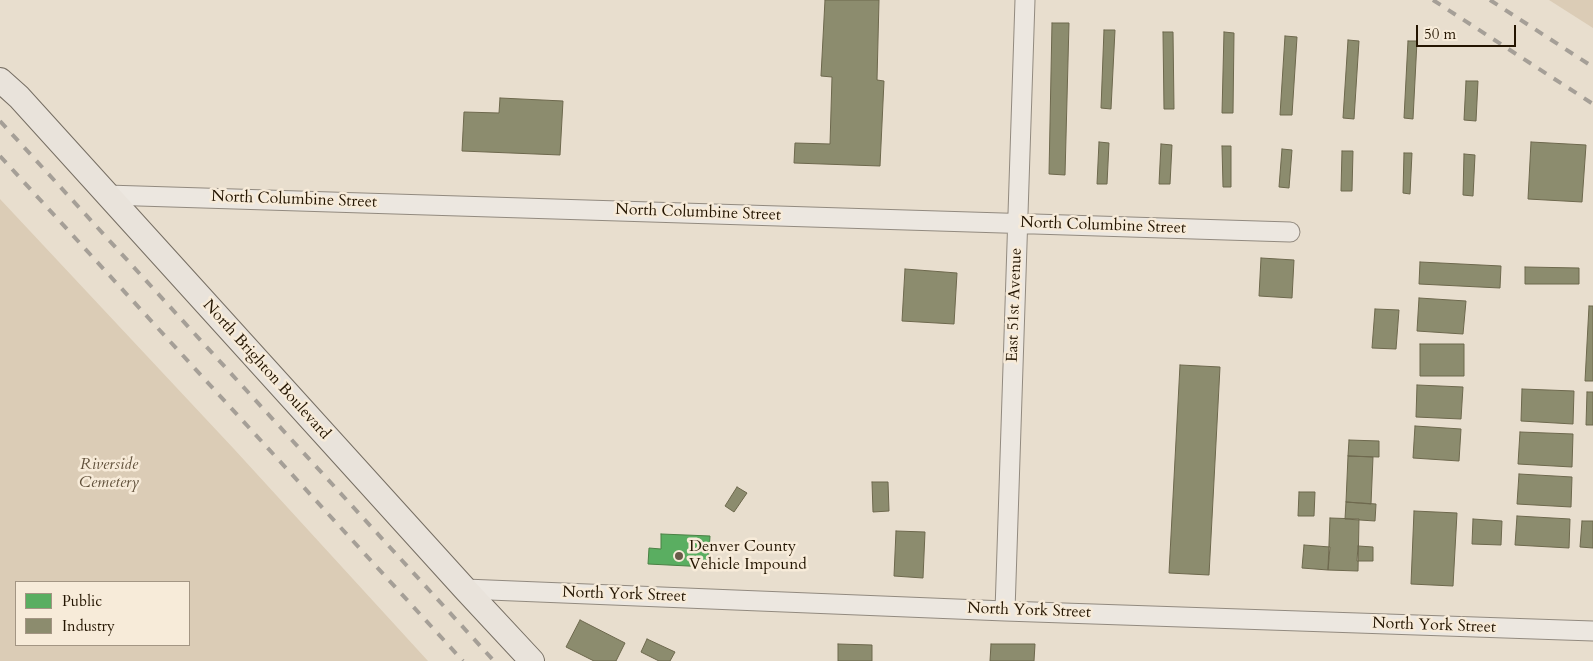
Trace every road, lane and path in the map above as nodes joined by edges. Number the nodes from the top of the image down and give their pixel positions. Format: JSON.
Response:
{"nodes":[{"id":1,"x":1025,"y":0,"type":"edge"},
{"id":2,"x":0,"y":80,"type":"edge"},
{"id":3,"x":107,"y":195,"type":"junction"},
{"id":4,"x":1018,"y":224,"type":"junction"},
{"id":5,"x":1290,"y":232,"type":"dead end"},
{"id":6,"x":465,"y":589,"type":"junction"},
{"id":7,"x":1004,"y":611,"type":"junction"},
{"id":8,"x":1593,"y":631,"type":"edge"},
{"id":9,"x":532,"y":661,"type":"edge"}],
"edges":[{"from":1,"to":4,"type":"street","name":"East 51st Avenue"},
{"from":2,"to":3,"type":"main road","name":"North Brighton Boulevard"},
{"from":3,"to":4,"type":"street","name":"North Columbine Street"},
{"from":3,"to":6,"type":"main road","name":"North Brighton Boulevard"},
{"from":4,"to":5,"type":"street","name":"North Columbine Street"},
{"from":4,"to":7,"type":"street","name":"East 51st Avenue"},
{"from":6,"to":7,"type":"street","name":"North York Street"},
{"from":6,"to":9,"type":"main road","name":"North Brighton Boulevard"},
{"from":7,"to":8,"type":"street","name":"North York Street"}]}
